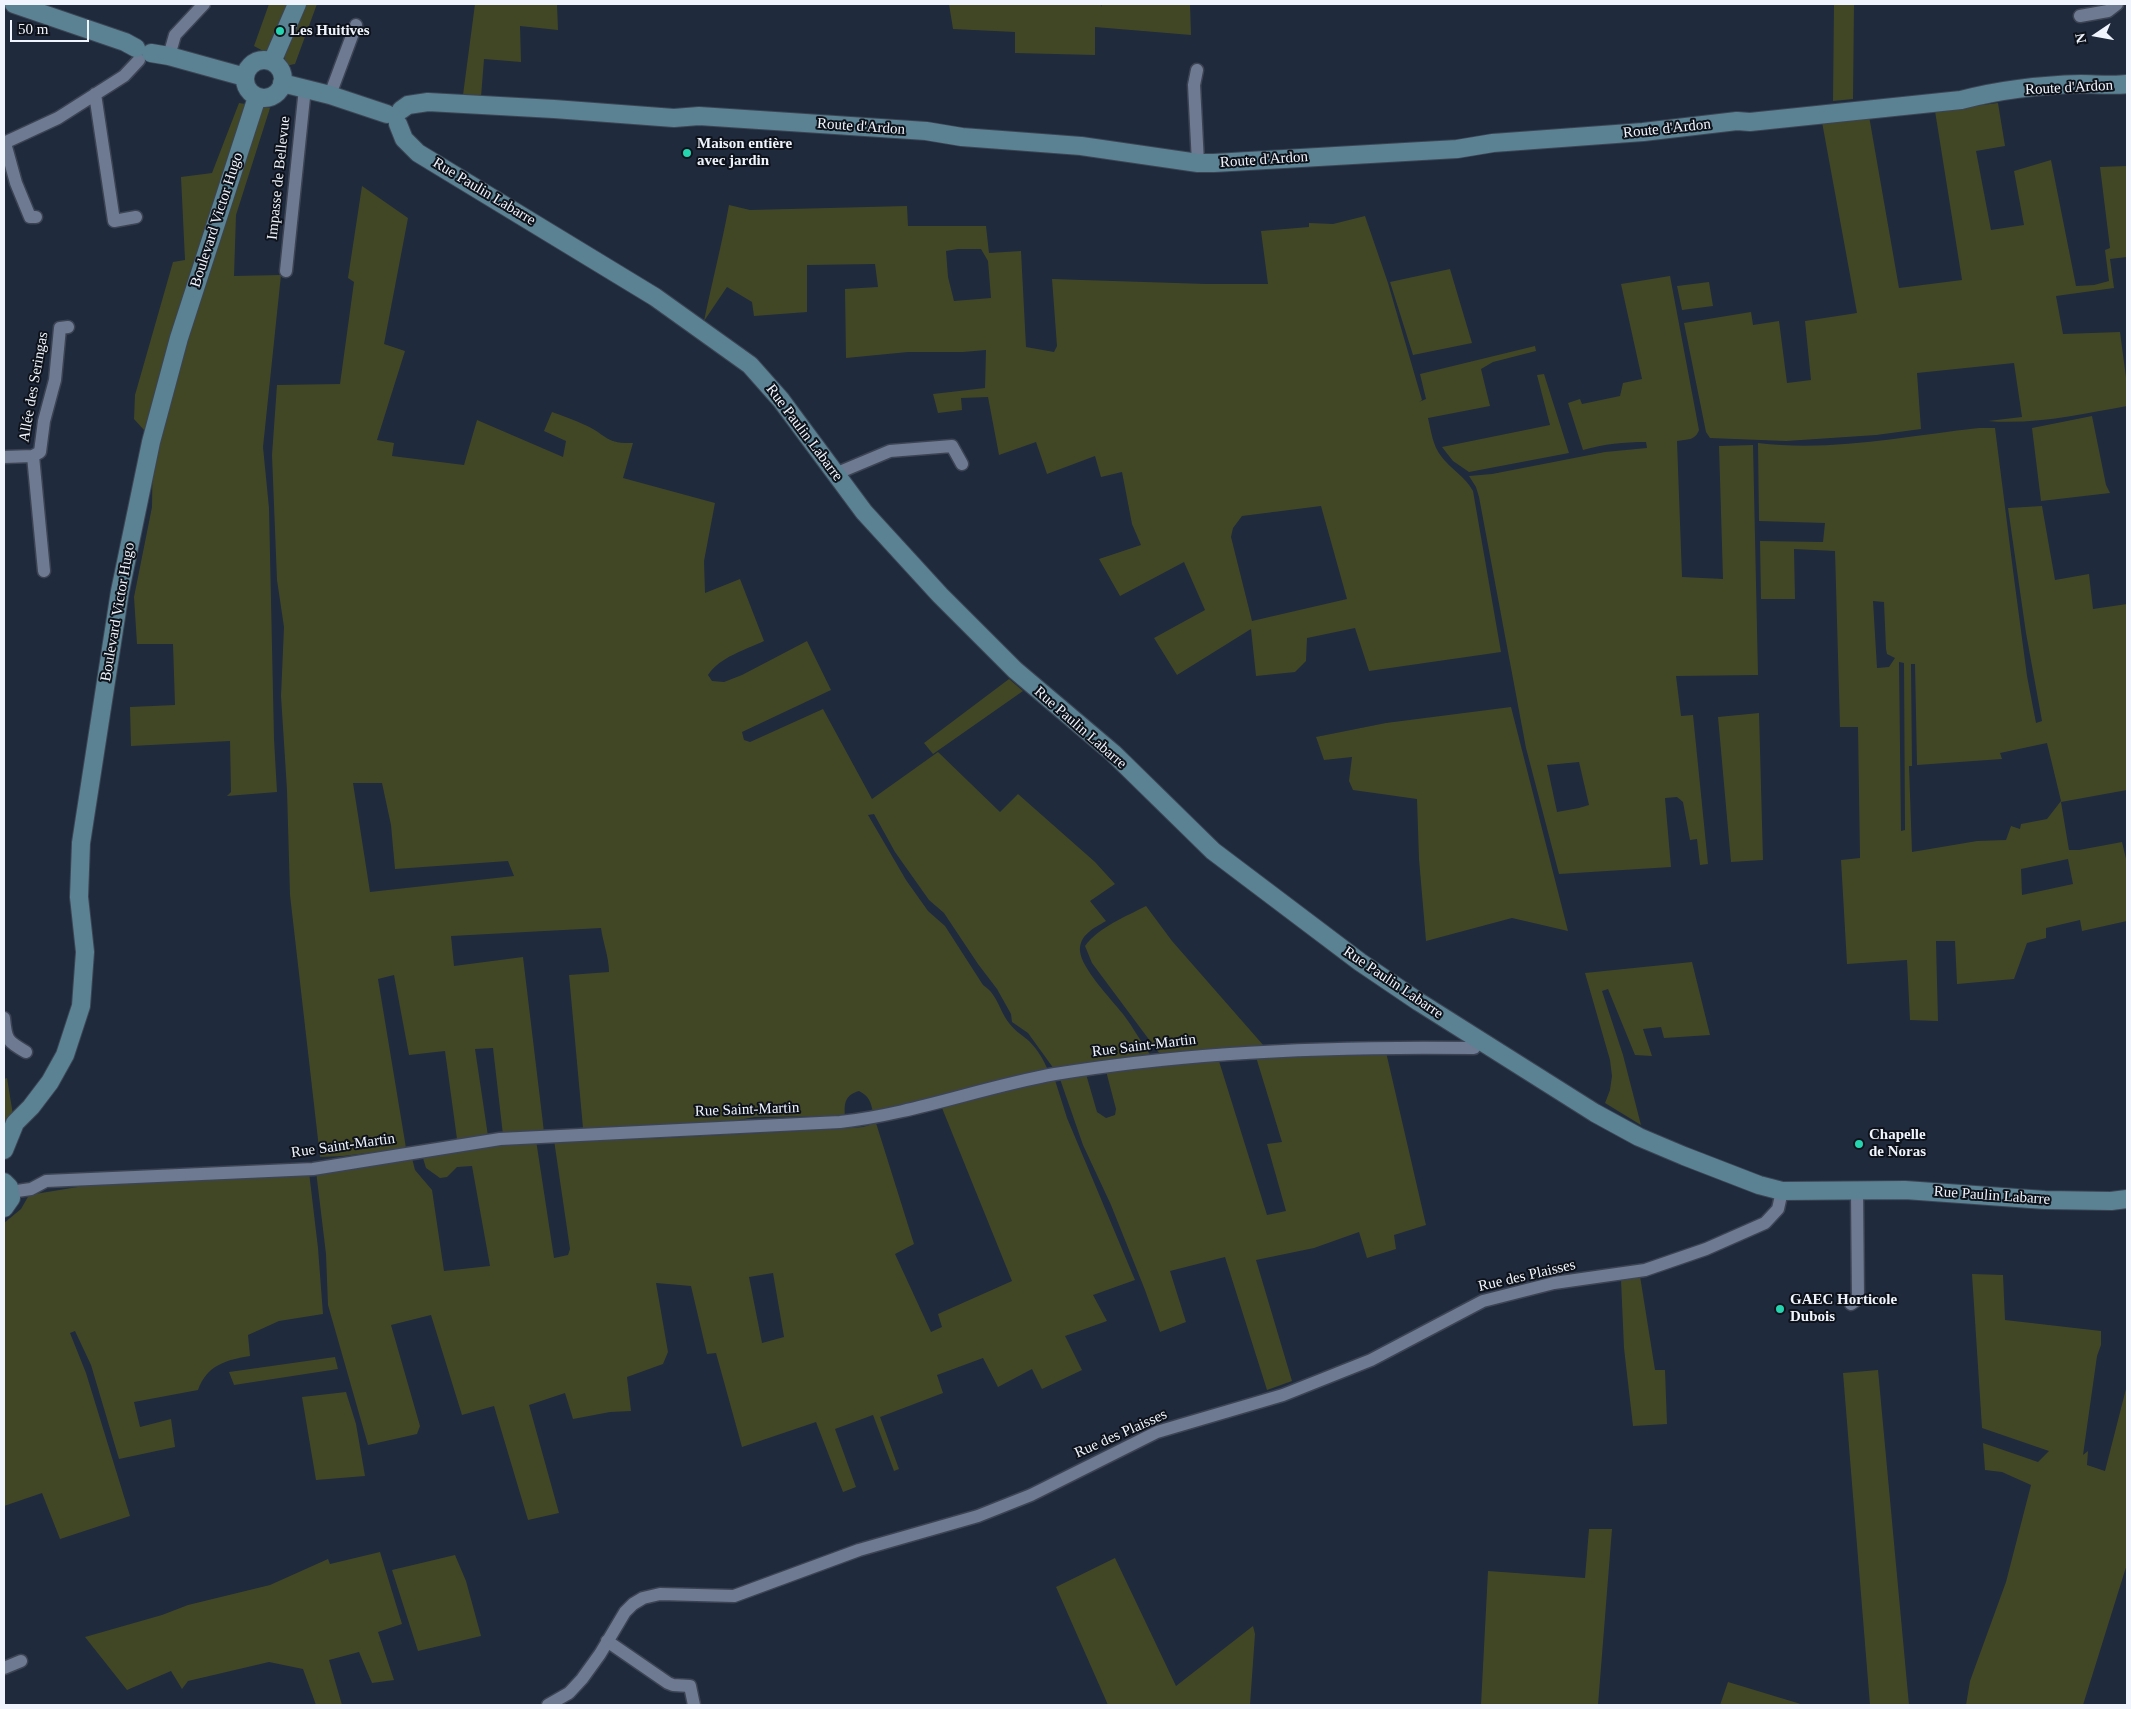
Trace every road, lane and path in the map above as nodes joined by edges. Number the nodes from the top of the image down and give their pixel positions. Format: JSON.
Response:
{"nodes":[{"id":1,"x":14,"y":4,"type":"edge"},
{"id":2,"x":204,"y":4,"type":"edge"},
{"id":3,"x":297,"y":4,"type":"edge"},
{"id":4,"x":2117,"y":4,"type":"edge"},
{"id":5,"x":2080,"y":16,"type":"dead end"},
{"id":6,"x":356,"y":25,"type":"dead end"},
{"id":7,"x":142,"y":54,"type":"junction"},
{"id":8,"x":168,"y":56,"type":"junction"},
{"id":9,"x":272,"y":62,"type":"junction"},
{"id":10,"x":1197,"y":70,"type":"dead end"},
{"id":11,"x":245,"y":77,"type":"junction"},
{"id":12,"x":282,"y":82,"type":"junction"},
{"id":13,"x":2127,"y":84,"type":"edge"},
{"id":14,"x":305,"y":88,"type":"junction"},
{"id":15,"x":95,"y":94,"type":"junction"},
{"id":16,"x":330,"y":95,"type":"junction"},
{"id":17,"x":257,"y":97,"type":"junction"},
{"id":18,"x":395,"y":116,"type":"junction"},
{"id":19,"x":4,"y":143,"type":"edge"},
{"id":20,"x":1198,"y":163,"type":"junction"},
{"id":21,"x":36,"y":216,"type":"dead end"},
{"id":22,"x":136,"y":217,"type":"dead end"},
{"id":23,"x":286,"y":271,"type":"dead end"},
{"id":24,"x":68,"y":327,"type":"dead end"},
{"id":25,"x":32,"y":456,"type":"junction"},
{"id":26,"x":4,"y":457,"type":"edge"},
{"id":27,"x":962,"y":464,"type":"dead end"},
{"id":28,"x":835,"y":474,"type":"junction"},
{"id":29,"x":44,"y":571,"type":"dead end"},
{"id":30,"x":4,"y":1018,"type":"edge"},
{"id":31,"x":1479,"y":1040,"type":"junction"},
{"id":32,"x":26,"y":1052,"type":"dead end"},
{"id":33,"x":4,"y":1150,"type":"edge"},
{"id":34,"x":1782,"y":1191,"type":"junction"},
{"id":35,"x":1857,"y":1191,"type":"junction"},
{"id":36,"x":6,"y":1194,"type":"edge"},
{"id":37,"x":2127,"y":1199,"type":"edge"},
{"id":38,"x":1851,"y":1304,"type":"dead end"},
{"id":39,"x":607,"y":1641,"type":"junction"},
{"id":40,"x":21,"y":1661,"type":"dead end"},
{"id":41,"x":4,"y":1668,"type":"edge"},
{"id":42,"x":548,"y":1705,"type":"edge"},
{"id":43,"x":694,"y":1705,"type":"edge"}],
"edges":[{"from":1,"to":7,"type":"street"},
{"from":2,"to":8,"type":"street"},
{"from":3,"to":9,"type":"street"},
{"from":4,"to":5,"type":"street"},
{"from":6,"to":16,"type":"street"},
{"from":7,"to":8,"type":"street"},
{"from":7,"to":15,"type":"street"},
{"from":8,"to":11,"type":"street"},
{"from":9,"to":11,"type":"street"},
{"from":9,"to":12,"type":"street"},
{"from":10,"to":20,"type":"street"},
{"from":11,"to":17,"type":"street"},
{"from":12,"to":14,"type":"street"},
{"from":12,"to":17,"type":"street"},
{"from":13,"to":20,"type":"street","name":"Route d'Ardon"},
{"from":14,"to":16,"type":"street"},
{"from":14,"to":23,"type":"street","name":"Impasse de Bellevue"},
{"from":15,"to":19,"type":"street"},
{"from":15,"to":22,"type":"street"},
{"from":16,"to":18,"type":"street"},
{"from":17,"to":33,"type":"street","name":"Boulevard Victor Hugo"},
{"from":18,"to":20,"type":"street","name":"Route d'Ardon"},
{"from":18,"to":28,"type":"street","name":"Rue Paulin Labarre"},
{"from":19,"to":21,"type":"street"},
{"from":24,"to":25,"type":"street","name":"Allée des Seringas"},
{"from":25,"to":26,"type":"street","name":"Allée des Seringas"},
{"from":25,"to":29,"type":"street"},
{"from":27,"to":28,"type":"street"},
{"from":28,"to":31,"type":"street","name":"Rue Paulin Labarre"},
{"from":30,"to":32,"type":"street"},
{"from":31,"to":34,"type":"street","name":"Rue Paulin Labarre"},
{"from":31,"to":36,"type":"street","name":"Rue Saint-Martin"},
{"from":34,"to":35,"type":"street","name":"Rue Paulin Labarre"},
{"from":34,"to":39,"type":"street","name":"Rue des Plaisses"},
{"from":35,"to":37,"type":"street","name":"Rue Paulin Labarre"},
{"from":35,"to":38,"type":"street"},
{"from":39,"to":42,"type":"street","name":"Rue des Plaisses"},
{"from":39,"to":43,"type":"street"},
{"from":40,"to":41,"type":"street"}]}
